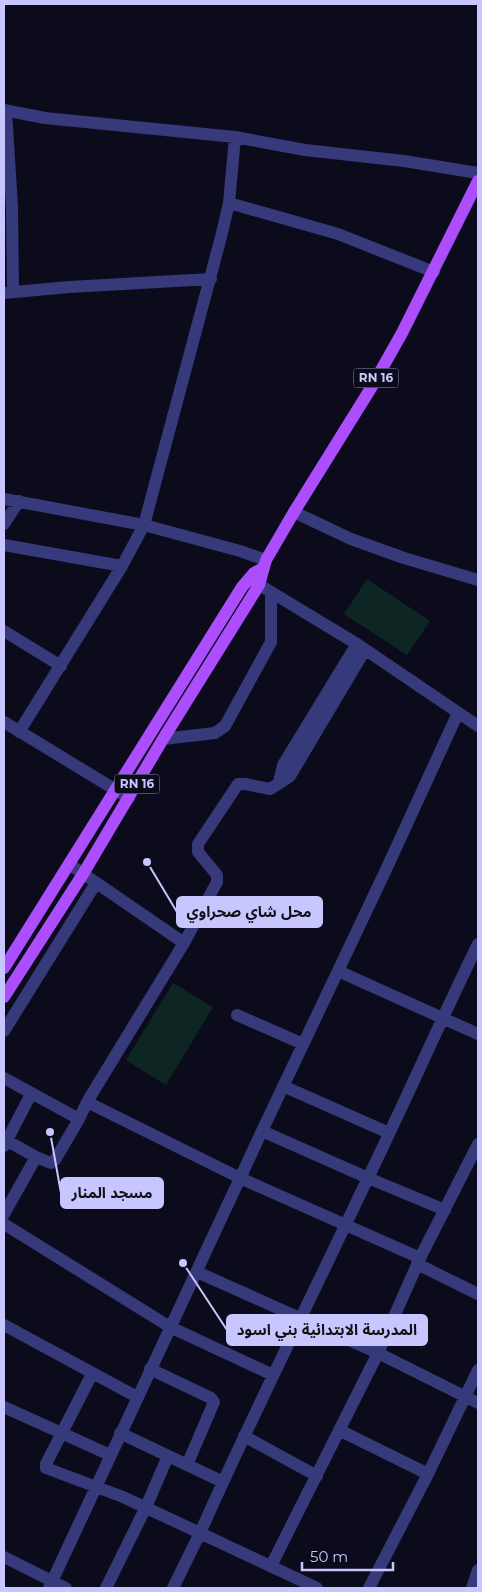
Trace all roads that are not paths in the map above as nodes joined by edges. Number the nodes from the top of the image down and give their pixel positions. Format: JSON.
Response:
{"nodes":[{"id":1,"x":5,"y":111,"type":"edge"},
{"id":2,"x":235,"y":137,"type":"junction"},
{"id":3,"x":478,"y":173,"type":"edge"},
{"id":4,"x":478,"y":181,"type":"edge"},
{"id":5,"x":229,"y":203,"type":"junction"},
{"id":6,"x":434,"y":272,"type":"junction"},
{"id":7,"x":210,"y":278,"type":"junction"},
{"id":8,"x":9,"y":293,"type":"edge"},
{"id":9,"x":4,"y":499,"type":"edge"},
{"id":10,"x":19,"y":502,"type":"junction"},
{"id":11,"x":294,"y":512,"type":"junction"},
{"id":12,"x":4,"y":524,"type":"edge"},
{"id":13,"x":144,"y":526,"type":"junction"},
{"id":14,"x":4,"y":544,"type":"edge"},
{"id":15,"x":264,"y":564,"type":"junction"},
{"id":16,"x":122,"y":566,"type":"junction"},
{"id":17,"x":478,"y":580,"type":"edge"},
{"id":18,"x":254,"y":582,"type":"junction"},
{"id":19,"x":270,"y":592,"type":"junction"},
{"id":20,"x":4,"y":631,"type":"edge"},
{"id":21,"x":361,"y":647,"type":"junction"},
{"id":22,"x":61,"y":666,"type":"junction"},
{"id":23,"x":458,"y":713,"type":"junction"},
{"id":24,"x":4,"y":722,"type":"edge"},
{"id":25,"x":478,"y":726,"type":"edge"},
{"id":26,"x":19,"y":732,"type":"junction"},
{"id":27,"x":163,"y":739,"type":"junction"},
{"id":28,"x":115,"y":790,"type":"junction"},
{"id":29,"x":129,"y":798,"type":"junction"},
{"id":30,"x":69,"y":864,"type":"junction"},
{"id":31,"x":83,"y":874,"type":"junction"},
{"id":32,"x":96,"y":882,"type":"junction"},
{"id":33,"x":184,"y":943,"type":"junction"},
{"id":34,"x":478,"y":944,"type":"edge"},
{"id":35,"x":4,"y":968,"type":"edge"},
{"id":36,"x":338,"y":971,"type":"junction"},
{"id":37,"x":8,"y":981,"type":"edge"},
{"id":38,"x":4,"y":997,"type":"edge"},
{"id":39,"x":237,"y":1015,"type":"dead end"},
{"id":40,"x":442,"y":1018,"type":"junction"},
{"id":41,"x":4,"y":1030,"type":"edge"},
{"id":42,"x":478,"y":1034,"type":"edge"},
{"id":43,"x":303,"y":1044,"type":"junction"},
{"id":44,"x":4,"y":1078,"type":"edge"},
{"id":45,"x":283,"y":1086,"type":"junction"},
{"id":46,"x":31,"y":1094,"type":"junction"},
{"id":47,"x":87,"y":1102,"type":"junction"},
{"id":48,"x":80,"y":1119,"type":"junction"},
{"id":49,"x":262,"y":1131,"type":"junction"},
{"id":50,"x":389,"y":1132,"type":"junction"},
{"id":51,"x":5,"y":1142,"type":"edge"},
{"id":52,"x":478,"y":1144,"type":"edge"},
{"id":53,"x":36,"y":1157,"type":"junction"},
{"id":54,"x":240,"y":1178,"type":"junction"},
{"id":55,"x":368,"y":1178,"type":"junction"},
{"id":56,"x":445,"y":1210,"type":"junction"},
{"id":57,"x":4,"y":1214,"type":"edge"},
{"id":58,"x":4,"y":1224,"type":"edge"},
{"id":59,"x":345,"y":1225,"type":"junction"},
{"id":60,"x":418,"y":1261,"type":"junction"},
{"id":61,"x":197,"y":1272,"type":"junction"},
{"id":62,"x":478,"y":1294,"type":"edge"},
{"id":63,"x":300,"y":1317,"type":"junction"},
{"id":64,"x":4,"y":1326,"type":"edge"},
{"id":65,"x":170,"y":1327,"type":"junction"},
{"id":66,"x":378,"y":1353,"type":"junction"},
{"id":67,"x":150,"y":1369,"type":"junction"},
{"id":68,"x":478,"y":1370,"type":"edge"},
{"id":69,"x":92,"y":1374,"type":"junction"},
{"id":70,"x":273,"y":1375,"type":"junction"},
{"id":71,"x":137,"y":1397,"type":"junction"},
{"id":72,"x":466,"y":1397,"type":"junction"},
{"id":73,"x":478,"y":1403,"type":"edge"},
{"id":74,"x":4,"y":1407,"type":"edge"},
{"id":75,"x":340,"y":1430,"type":"junction"},
{"id":76,"x":120,"y":1433,"type":"junction"},
{"id":77,"x":61,"y":1434,"type":"junction"},
{"id":78,"x":244,"y":1436,"type":"junction"},
{"id":79,"x":110,"y":1455,"type":"junction"},
{"id":80,"x":168,"y":1456,"type":"junction"},
{"id":81,"x":187,"y":1465,"type":"junction"},
{"id":82,"x":428,"y":1474,"type":"junction"},
{"id":83,"x":317,"y":1476,"type":"junction"},
{"id":84,"x":223,"y":1482,"type":"junction"},
{"id":85,"x":95,"y":1486,"type":"junction"},
{"id":86,"x":146,"y":1506,"type":"junction"},
{"id":87,"x":200,"y":1533,"type":"junction"},
{"id":88,"x":4,"y":1557,"type":"edge"},
{"id":89,"x":271,"y":1566,"type":"junction"},
{"id":90,"x":478,"y":1570,"type":"edge"},
{"id":91,"x":50,"y":1585,"type":"edge"},
{"id":92,"x":66,"y":1588,"type":"edge"},
{"id":93,"x":106,"y":1588,"type":"edge"},
{"id":94,"x":174,"y":1588,"type":"edge"},
{"id":95,"x":317,"y":1588,"type":"edge"},
{"id":96,"x":369,"y":1588,"type":"edge"},
{"id":97,"x":472,"y":1588,"type":"edge"}],
"edges":[{"from":1,"to":2,"type":"street"},
{"from":1,"to":8,"type":"street"},
{"from":2,"to":3,"type":"street"},
{"from":2,"to":5,"type":"street"},
{"from":4,"to":6,"type":"main road","number":"RN 16"},
{"from":5,"to":6,"type":"street"},
{"from":5,"to":7,"type":"street"},
{"from":6,"to":11,"type":"main road","number":"RN 16"},
{"from":7,"to":8,"type":"street"},
{"from":7,"to":13,"type":"street"},
{"from":9,"to":10,"type":"street"},
{"from":10,"to":12,"type":"street"},
{"from":10,"to":13,"type":"street"},
{"from":11,"to":15,"type":"main road","number":"RN 16"},
{"from":11,"to":17,"type":"street"},
{"from":13,"to":15,"type":"street"},
{"from":13,"to":16,"type":"street"},
{"from":14,"to":16,"type":"street"},
{"from":15,"to":18,"type":"main road","number":"RN 16"},
{"from":16,"to":22,"type":"street"},
{"from":18,"to":19,"type":"street"},
{"from":18,"to":27,"type":"main road","number":"RN 16"},
{"from":18,"to":28,"type":"main road","number":"RN 16"},
{"from":19,"to":21,"type":"street"},
{"from":19,"to":27,"type":"street"},
{"from":20,"to":22,"type":"street"},
{"from":21,"to":23,"type":"street"},
{"from":21,"to":33,"type":"street"},
{"from":22,"to":26,"type":"street"},
{"from":23,"to":25,"type":"street"},
{"from":23,"to":36,"type":"street"},
{"from":24,"to":26,"type":"street"},
{"from":26,"to":28,"type":"street"},
{"from":27,"to":29,"type":"main road","number":"RN 16"},
{"from":28,"to":29,"type":"street"},
{"from":28,"to":30,"type":"main road","number":"RN 16"},
{"from":29,"to":31,"type":"main road","number":"RN 16"},
{"from":30,"to":31,"type":"street"},
{"from":30,"to":35,"type":"main road","number":"RN 16"},
{"from":31,"to":32,"type":"street"},
{"from":31,"to":37,"type":"main road","number":"RN 16"},
{"from":32,"to":33,"type":"street"},
{"from":32,"to":41,"type":"street"},
{"from":33,"to":47,"type":"street"},
{"from":34,"to":40,"type":"street"},
{"from":36,"to":40,"type":"street"},
{"from":36,"to":43,"type":"street"},
{"from":37,"to":38,"type":"main road","number":"RN 16"},
{"from":39,"to":43,"type":"street"},
{"from":40,"to":42,"type":"street"},
{"from":40,"to":50,"type":"street"},
{"from":43,"to":45,"type":"street"},
{"from":44,"to":46,"type":"street"},
{"from":45,"to":49,"type":"street"},
{"from":45,"to":50,"type":"street"},
{"from":46,"to":48,"type":"street"},
{"from":46,"to":51,"type":"street"},
{"from":47,"to":48,"type":"street"},
{"from":47,"to":54,"type":"street"},
{"from":48,"to":53,"type":"street"},
{"from":49,"to":54,"type":"street"},
{"from":49,"to":55,"type":"street"},
{"from":50,"to":55,"type":"street"},
{"from":51,"to":53,"type":"street"},
{"from":52,"to":56,"type":"street"},
{"from":53,"to":57,"type":"street"},
{"from":54,"to":59,"type":"street"},
{"from":54,"to":61,"type":"street"},
{"from":55,"to":56,"type":"street"},
{"from":55,"to":59,"type":"street"},
{"from":56,"to":60,"type":"street"},
{"from":58,"to":65,"type":"street"},
{"from":59,"to":60,"type":"street"},
{"from":59,"to":63,"type":"street"},
{"from":60,"to":62,"type":"street"},
{"from":60,"to":66,"type":"street"},
{"from":61,"to":63,"type":"street"},
{"from":61,"to":65,"type":"street"},
{"from":63,"to":66,"type":"street"},
{"from":63,"to":70,"type":"street"},
{"from":64,"to":69,"type":"street"},
{"from":65,"to":67,"type":"street"},
{"from":65,"to":70,"type":"street"},
{"from":66,"to":72,"type":"street"},
{"from":66,"to":75,"type":"street"},
{"from":67,"to":71,"type":"street"},
{"from":67,"to":81,"type":"street"},
{"from":68,"to":72,"type":"street"},
{"from":69,"to":71,"type":"street"},
{"from":69,"to":77,"type":"street"},
{"from":70,"to":78,"type":"street"},
{"from":71,"to":76,"type":"street"},
{"from":72,"to":73,"type":"street"},
{"from":72,"to":82,"type":"street"},
{"from":74,"to":77,"type":"street"},
{"from":75,"to":82,"type":"street"},
{"from":75,"to":83,"type":"street"},
{"from":76,"to":79,"type":"street"},
{"from":76,"to":80,"type":"street"},
{"from":77,"to":79,"type":"street"},
{"from":77,"to":85,"type":"street"},
{"from":78,"to":83,"type":"street"},
{"from":78,"to":84,"type":"street"},
{"from":79,"to":85,"type":"street"},
{"from":80,"to":81,"type":"street"},
{"from":80,"to":86,"type":"street"},
{"from":81,"to":84,"type":"street"},
{"from":82,"to":96,"type":"street"},
{"from":83,"to":89,"type":"street"},
{"from":84,"to":87,"type":"street"},
{"from":85,"to":86,"type":"street"},
{"from":85,"to":91,"type":"street"},
{"from":86,"to":87,"type":"street"},
{"from":86,"to":93,"type":"street"},
{"from":87,"to":89,"type":"street"},
{"from":87,"to":94,"type":"street"},
{"from":88,"to":91,"type":"street"},
{"from":89,"to":95,"type":"street"},
{"from":90,"to":97,"type":"street"},
{"from":91,"to":92,"type":"street"}]}
